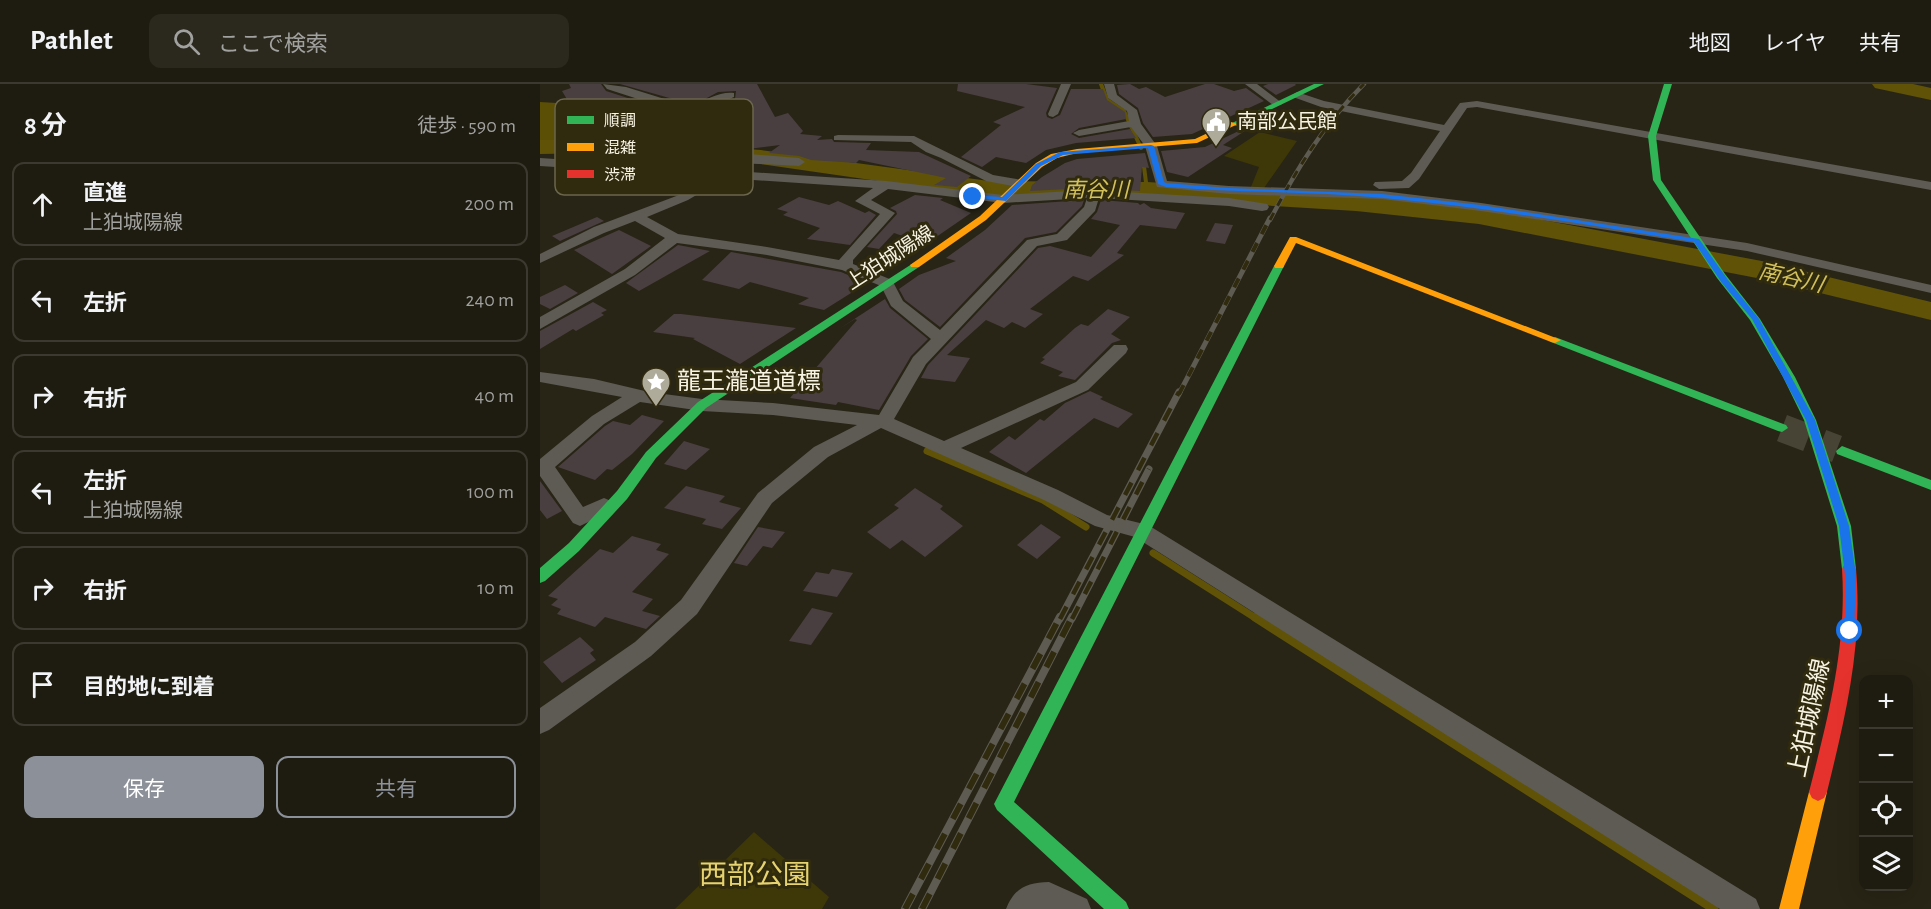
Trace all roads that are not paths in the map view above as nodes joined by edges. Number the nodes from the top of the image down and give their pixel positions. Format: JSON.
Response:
{"nodes":[{"id":1,"x":608,"y":84,"type":"edge"},
{"id":2,"x":1066,"y":84,"type":"edge"},
{"id":3,"x":1109,"y":84,"type":"edge"},
{"id":4,"x":1250,"y":84,"type":"edge"},
{"id":5,"x":1320,"y":84,"type":"edge"},
{"id":6,"x":1668,"y":84,"type":"edge"},
{"id":7,"x":730,"y":94,"type":"dead end"},
{"id":8,"x":1297,"y":95,"type":"junction"},
{"id":9,"x":653,"y":99,"type":"edge"},
{"id":10,"x":718,"y":99,"type":"edge"},
{"id":11,"x":1277,"y":104,"type":"junction"},
{"id":12,"x":1053,"y":114,"type":"dead end"},
{"id":13,"x":1135,"y":123,"type":"junction"},
{"id":14,"x":1447,"y":129,"type":"junction"},
{"id":15,"x":1079,"y":133,"type":"dead end"},
{"id":16,"x":1652,"y":136,"type":"junction"},
{"id":17,"x":838,"y":138,"type":"dead end"},
{"id":18,"x":1151,"y":146,"type":"junction"},
{"id":19,"x":753,"y":160,"type":"edge"},
{"id":20,"x":540,"y":162,"type":"edge"},
{"id":21,"x":799,"y":162,"type":"dead end"},
{"id":22,"x":555,"y":163,"type":"edge"},
{"id":23,"x":753,"y":177,"type":"edge"},
{"id":24,"x":1017,"y":184,"type":"junction"},
{"id":25,"x":886,"y":185,"type":"junction"},
{"id":26,"x":1931,"y":186,"type":"edge"},
{"id":27,"x":1304,"y":191,"type":"junction"},
{"id":28,"x":689,"y":195,"type":"edge"},
{"id":29,"x":1026,"y":198,"type":"junction"},
{"id":30,"x":1004,"y":199,"type":"junction"},
{"id":31,"x":1093,"y":199,"type":"junction"},
{"id":32,"x":1165,"y":207,"type":"dead end"},
{"id":33,"x":1262,"y":207,"type":"dead end"},
{"id":34,"x":638,"y":217,"type":"junction"},
{"id":35,"x":674,"y":238,"type":"junction"},
{"id":36,"x":1699,"y":244,"type":"junction"},
{"id":37,"x":540,"y":259,"type":"edge"},
{"id":38,"x":846,"y":266,"type":"junction"},
{"id":39,"x":887,"y":283,"type":"junction"},
{"id":40,"x":1931,"y":289,"type":"edge"},
{"id":41,"x":540,"y":324,"type":"edge"},
{"id":42,"x":940,"y":338,"type":"junction"},
{"id":43,"x":1120,"y":349,"type":"dead end"},
{"id":44,"x":540,"y":377,"type":"edge"},
{"id":45,"x":638,"y":395,"type":"junction"},
{"id":46,"x":702,"y":405,"type":"junction"},
{"id":47,"x":880,"y":422,"type":"junction"},
{"id":48,"x":1782,"y":428,"type":"tunnel mouth"},
{"id":49,"x":945,"y":448,"type":"junction"},
{"id":50,"x":1842,"y":451,"type":"tunnel mouth"},
{"id":51,"x":542,"y":467,"type":"edge"},
{"id":52,"x":1931,"y":485,"type":"edge"},
{"id":53,"x":618,"y":500,"type":"junction"},
{"id":54,"x":1142,"y":531,"type":"junction"},
{"id":55,"x":540,"y":577,"type":"edge"},
{"id":56,"x":540,"y":722,"type":"edge"},
{"id":57,"x":1020,"y":909,"type":"edge"},
{"id":58,"x":1077,"y":909,"type":"edge"},
{"id":59,"x":1119,"y":909,"type":"edge"},
{"id":60,"x":1746,"y":909,"type":"edge"},
{"id":61,"x":1789,"y":909,"type":"edge"}],
"edges":[{"from":1,"to":9,"type":"street"},
{"from":2,"to":12,"type":"street"},
{"from":3,"to":13,"type":"street"},
{"from":4,"to":11,"type":"street"},
{"from":5,"to":8,"type":"main road","name":"上狛城陽線"},
{"from":6,"to":16,"type":"main road","name":"上狛城陽線"},
{"from":7,"to":10,"type":"street"},
{"from":8,"to":11,"type":"main road","name":"上狛城陽線"},
{"from":8,"to":14,"type":"street"},
{"from":11,"to":18,"type":"main road","name":"上狛城陽線"},
{"from":13,"to":15,"type":"street"},
{"from":13,"to":18,"type":"street"},
{"from":14,"to":16,"type":"street"},
{"from":14,"to":27,"type":"street"},
{"from":16,"to":26,"type":"street"},
{"from":16,"to":36,"type":"main road","name":"上狛城陽線"},
{"from":17,"to":24,"type":"street"},
{"from":18,"to":24,"type":"main road","name":"上狛城陽線"},
{"from":18,"to":27,"type":"street"},
{"from":19,"to":21,"type":"street"},
{"from":20,"to":22,"type":"street"},
{"from":23,"to":25,"type":"street"},
{"from":24,"to":30,"type":"main road","name":"上狛城陽線"},
{"from":25,"to":30,"type":"street"},
{"from":25,"to":38,"type":"street"},
{"from":27,"to":36,"type":"street"},
{"from":28,"to":34,"type":"street"},
{"from":29,"to":30,"type":"street"},
{"from":29,"to":31,"type":"street"},
{"from":29,"to":33,"type":"street"},
{"from":30,"to":39,"type":"main road","name":"上狛城陽線"},
{"from":31,"to":32,"type":"street"},
{"from":31,"to":42,"type":"street"},
{"from":34,"to":35,"type":"street"},
{"from":34,"to":37,"type":"street"},
{"from":35,"to":38,"type":"street"},
{"from":35,"to":41,"type":"street"},
{"from":36,"to":40,"type":"street"},
{"from":36,"to":61,"type":"main road","name":"上狛城陽線"},
{"from":38,"to":39,"type":"street"},
{"from":39,"to":42,"type":"street"},
{"from":39,"to":46,"type":"main road","name":"上狛城陽線"},
{"from":42,"to":47,"type":"street"},
{"from":43,"to":49,"type":"street"},
{"from":44,"to":45,"type":"street"},
{"from":45,"to":46,"type":"street"},
{"from":45,"to":51,"type":"street"},
{"from":46,"to":47,"type":"street"},
{"from":46,"to":53,"type":"main road","name":"上狛城陽線"},
{"from":47,"to":49,"type":"street"},
{"from":47,"to":56,"type":"street"},
{"from":48,"to":54,"type":"main road"},
{"from":49,"to":54,"type":"street"},
{"from":50,"to":52,"type":"main road"},
{"from":51,"to":53,"type":"street"},
{"from":53,"to":55,"type":"main road","name":"上狛城陽線"},
{"from":54,"to":59,"type":"main road"},
{"from":54,"to":60,"type":"street"},
{"from":57,"to":58,"type":"street"}]}
